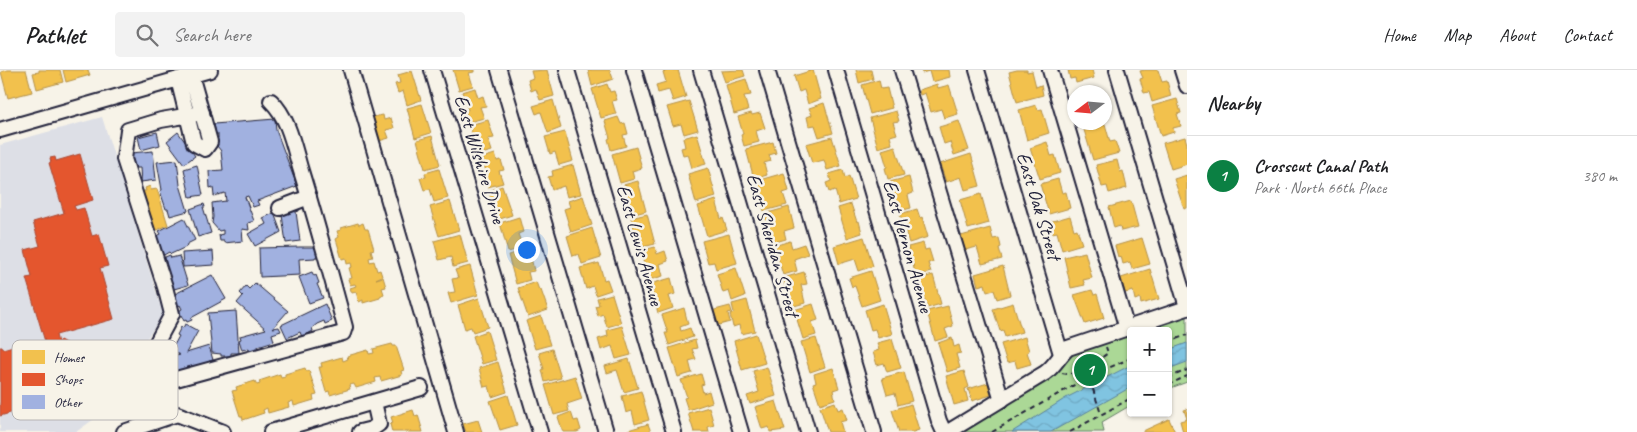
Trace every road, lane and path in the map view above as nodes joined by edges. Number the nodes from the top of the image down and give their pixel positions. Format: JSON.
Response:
{"nodes":[{"id":1,"x":210,"y":70,"type":"edge"},
{"id":2,"x":351,"y":70,"type":"edge"},
{"id":3,"x":432,"y":70,"type":"edge"},
{"id":4,"x":499,"y":70,"type":"edge"},
{"id":5,"x":567,"y":70,"type":"edge"},
{"id":6,"x":634,"y":70,"type":"edge"},
{"id":7,"x":701,"y":70,"type":"edge"},
{"id":8,"x":767,"y":70,"type":"edge"},
{"id":9,"x":836,"y":70,"type":"edge"},
{"id":10,"x":902,"y":70,"type":"edge"},
{"id":11,"x":977,"y":70,"type":"edge"},
{"id":12,"x":1050,"y":70,"type":"edge"},
{"id":13,"x":1117,"y":70,"type":"edge"},
{"id":14,"x":1182,"y":70,"type":"edge"},
{"id":15,"x":185,"y":77,"type":"junction"},
{"id":16,"x":1187,"y":86,"type":"edge"},
{"id":17,"x":271,"y":101,"type":"dead end"},
{"id":18,"x":202,"y":113,"type":"junction"},
{"id":19,"x":187,"y":116,"type":"junction"},
{"id":20,"x":0,"y":130,"type":"edge"},
{"id":21,"x":309,"y":197,"type":"junction"},
{"id":22,"x":280,"y":208,"type":"dead end"},
{"id":23,"x":1187,"y":307,"type":"edge"},
{"id":24,"x":1132,"y":327,"type":"edge"},
{"id":25,"x":1127,"y":329,"type":"joint"},
{"id":26,"x":1187,"y":335,"type":"edge"},
{"id":27,"x":158,"y":340,"type":"edge"},
{"id":28,"x":1172,"y":341,"type":"edge"},
{"id":29,"x":1104,"y":346,"type":"dead end"},
{"id":30,"x":1077,"y":351,"type":"dead end"},
{"id":31,"x":1083,"y":353,"type":"dead end"},
{"id":32,"x":1061,"y":354,"type":"junction"},
{"id":33,"x":1079,"y":355,"type":"junction"},
{"id":34,"x":1127,"y":360,"type":"edge"},
{"id":35,"x":1054,"y":366,"type":"junction"},
{"id":36,"x":1085,"y":369,"type":"junction"},
{"id":37,"x":1187,"y":370,"type":"edge"},
{"id":38,"x":1172,"y":376,"type":"edge"},
{"id":39,"x":1187,"y":376,"type":"edge"},
{"id":40,"x":178,"y":379,"type":"edge"},
{"id":41,"x":1089,"y":379,"type":"junction"},
{"id":42,"x":1172,"y":383,"type":"edge"},
{"id":43,"x":421,"y":388,"type":"dead end"},
{"id":44,"x":1002,"y":400,"type":"junction"},
{"id":45,"x":1127,"y":401,"type":"edge"},
{"id":46,"x":374,"y":402,"type":"junction"},
{"id":47,"x":178,"y":414,"type":"edge"},
{"id":48,"x":1101,"y":414,"type":"junction"},
{"id":49,"x":164,"y":426,"type":"edge"},
{"id":50,"x":305,"y":427,"type":"edge"},
{"id":51,"x":1074,"y":431,"type":"edge"},
{"id":52,"x":124,"y":432,"type":"edge"},
{"id":53,"x":223,"y":432,"type":"edge"},
{"id":54,"x":271,"y":432,"type":"edge"},
{"id":55,"x":360,"y":432,"type":"edge"},
{"id":56,"x":456,"y":432,"type":"edge"},
{"id":57,"x":540,"y":432,"type":"edge"},
{"id":58,"x":606,"y":432,"type":"edge"},
{"id":59,"x":674,"y":432,"type":"edge"},
{"id":60,"x":741,"y":432,"type":"edge"},
{"id":61,"x":808,"y":432,"type":"edge"},
{"id":62,"x":874,"y":432,"type":"edge"},
{"id":63,"x":944,"y":432,"type":"edge"},
{"id":64,"x":948,"y":432,"type":"edge"},
{"id":65,"x":992,"y":432,"type":"edge"},
{"id":66,"x":1070,"y":432,"type":"edge"}],
"edges":[{"from":1,"to":15,"type":"street"},
{"from":2,"to":56,"type":"street"},
{"from":3,"to":57,"type":"street","name":"East Wilshire Drive"},
{"from":4,"to":58,"type":"street"},
{"from":5,"to":59,"type":"street","name":"East Lewis Avenue"},
{"from":6,"to":60,"type":"street"},
{"from":7,"to":61,"type":"street","name":"East Sheridan Street"},
{"from":8,"to":62,"type":"street"},
{"from":9,"to":63,"type":"street","name":"East Vernon Avenue"},
{"from":10,"to":44,"type":"street"},
{"from":11,"to":32,"type":"street","name":"East Oak Street"},
{"from":12,"to":25,"type":"street"},
{"from":13,"to":23,"type":"street"},
{"from":14,"to":16,"type":"street"},
{"from":15,"to":18,"type":"street"},
{"from":15,"to":19,"type":"street"},
{"from":15,"to":20,"type":"street"},
{"from":17,"to":21,"type":"street"},
{"from":18,"to":19,"type":"street"},
{"from":18,"to":19,"type":"street"},
{"from":19,"to":27,"type":"street"},
{"from":21,"to":22,"type":"street"},
{"from":21,"to":40,"type":"street"},
{"from":23,"to":24,"type":"street"},
{"from":25,"to":32,"type":"street"},
{"from":26,"to":28,"type":"path"},
{"from":29,"to":36,"type":"path"},
{"from":30,"to":33,"type":"path"},
{"from":31,"to":33,"type":"path"},
{"from":32,"to":35,"type":"street"},
{"from":33,"to":36,"type":"path"},
{"from":34,"to":41,"type":"path"},
{"from":35,"to":36,"type":"path"},
{"from":35,"to":44,"type":"street"},
{"from":36,"to":41,"type":"path"},
{"from":37,"to":38,"type":"path"},
{"from":39,"to":42,"type":"path"},
{"from":41,"to":48,"type":"path"},
{"from":41,"to":65,"type":"path"},
{"from":43,"to":46,"type":"street"},
{"from":44,"to":64,"type":"street"},
{"from":45,"to":48,"type":"path"},
{"from":46,"to":50,"type":"street"},
{"from":46,"to":55,"type":"street"},
{"from":47,"to":53,"type":"street"},
{"from":48,"to":51,"type":"path"},
{"from":49,"to":52,"type":"street"},
{"from":50,"to":54,"type":"street"},
{"from":51,"to":66,"type":"path"}]}
